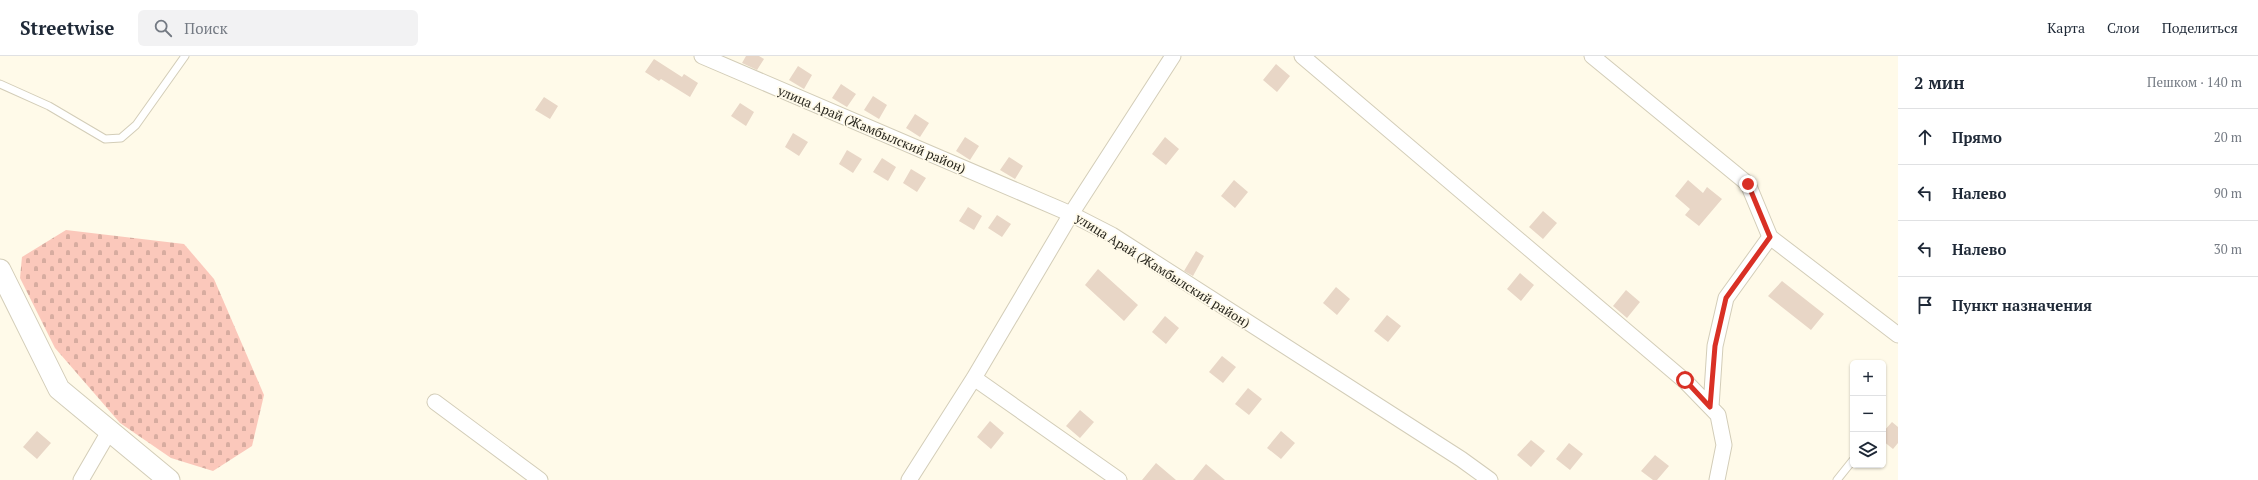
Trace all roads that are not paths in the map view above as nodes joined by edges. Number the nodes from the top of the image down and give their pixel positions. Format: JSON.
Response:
{"nodes":[{"id":1,"x":185,"y":56,"type":"edge"},
{"id":2,"x":702,"y":56,"type":"edge"},
{"id":3,"x":1173,"y":56,"type":"edge"},
{"id":4,"x":1302,"y":56,"type":"edge"},
{"id":5,"x":1592,"y":56,"type":"edge"},
{"id":6,"x":0,"y":84,"type":"edge"},
{"id":7,"x":1071,"y":214,"type":"junction"},
{"id":8,"x":1770,"y":237,"type":"junction"},
{"id":9,"x":0,"y":270,"type":"edge"},
{"id":10,"x":1898,"y":335,"type":"edge"},
{"id":11,"x":974,"y":378,"type":"junction"},
{"id":12,"x":435,"y":402,"type":"dead end"},
{"id":13,"x":1710,"y":407,"type":"junction"},
{"id":14,"x":110,"y":430,"type":"junction"},
{"id":15,"x":1850,"y":464,"type":"edge"},
{"id":16,"x":81,"y":480,"type":"edge"},
{"id":17,"x":169,"y":480,"type":"edge"},
{"id":18,"x":540,"y":480,"type":"edge"},
{"id":19,"x":909,"y":480,"type":"edge"},
{"id":20,"x":1119,"y":480,"type":"edge"},
{"id":21,"x":1490,"y":480,"type":"edge"},
{"id":22,"x":1717,"y":480,"type":"edge"},
{"id":23,"x":1837,"y":480,"type":"edge"}],
"edges":[{"from":1,"to":6,"type":"lane"},
{"from":2,"to":7,"type":"street","name":"улица Арай (Жамбылский район)"},
{"from":3,"to":7,"type":"street"},
{"from":4,"to":13,"type":"street"},
{"from":5,"to":8,"type":"street"},
{"from":7,"to":11,"type":"street"},
{"from":7,"to":21,"type":"street","name":"улица Арай (Жамбылский район)"},
{"from":8,"to":10,"type":"street"},
{"from":8,"to":13,"type":"street"},
{"from":9,"to":14,"type":"street"},
{"from":11,"to":19,"type":"street"},
{"from":11,"to":20,"type":"street"},
{"from":12,"to":18,"type":"street"},
{"from":13,"to":22,"type":"street"},
{"from":14,"to":16,"type":"street"},
{"from":14,"to":17,"type":"street"},
{"from":15,"to":23,"type":"lane"}]}
